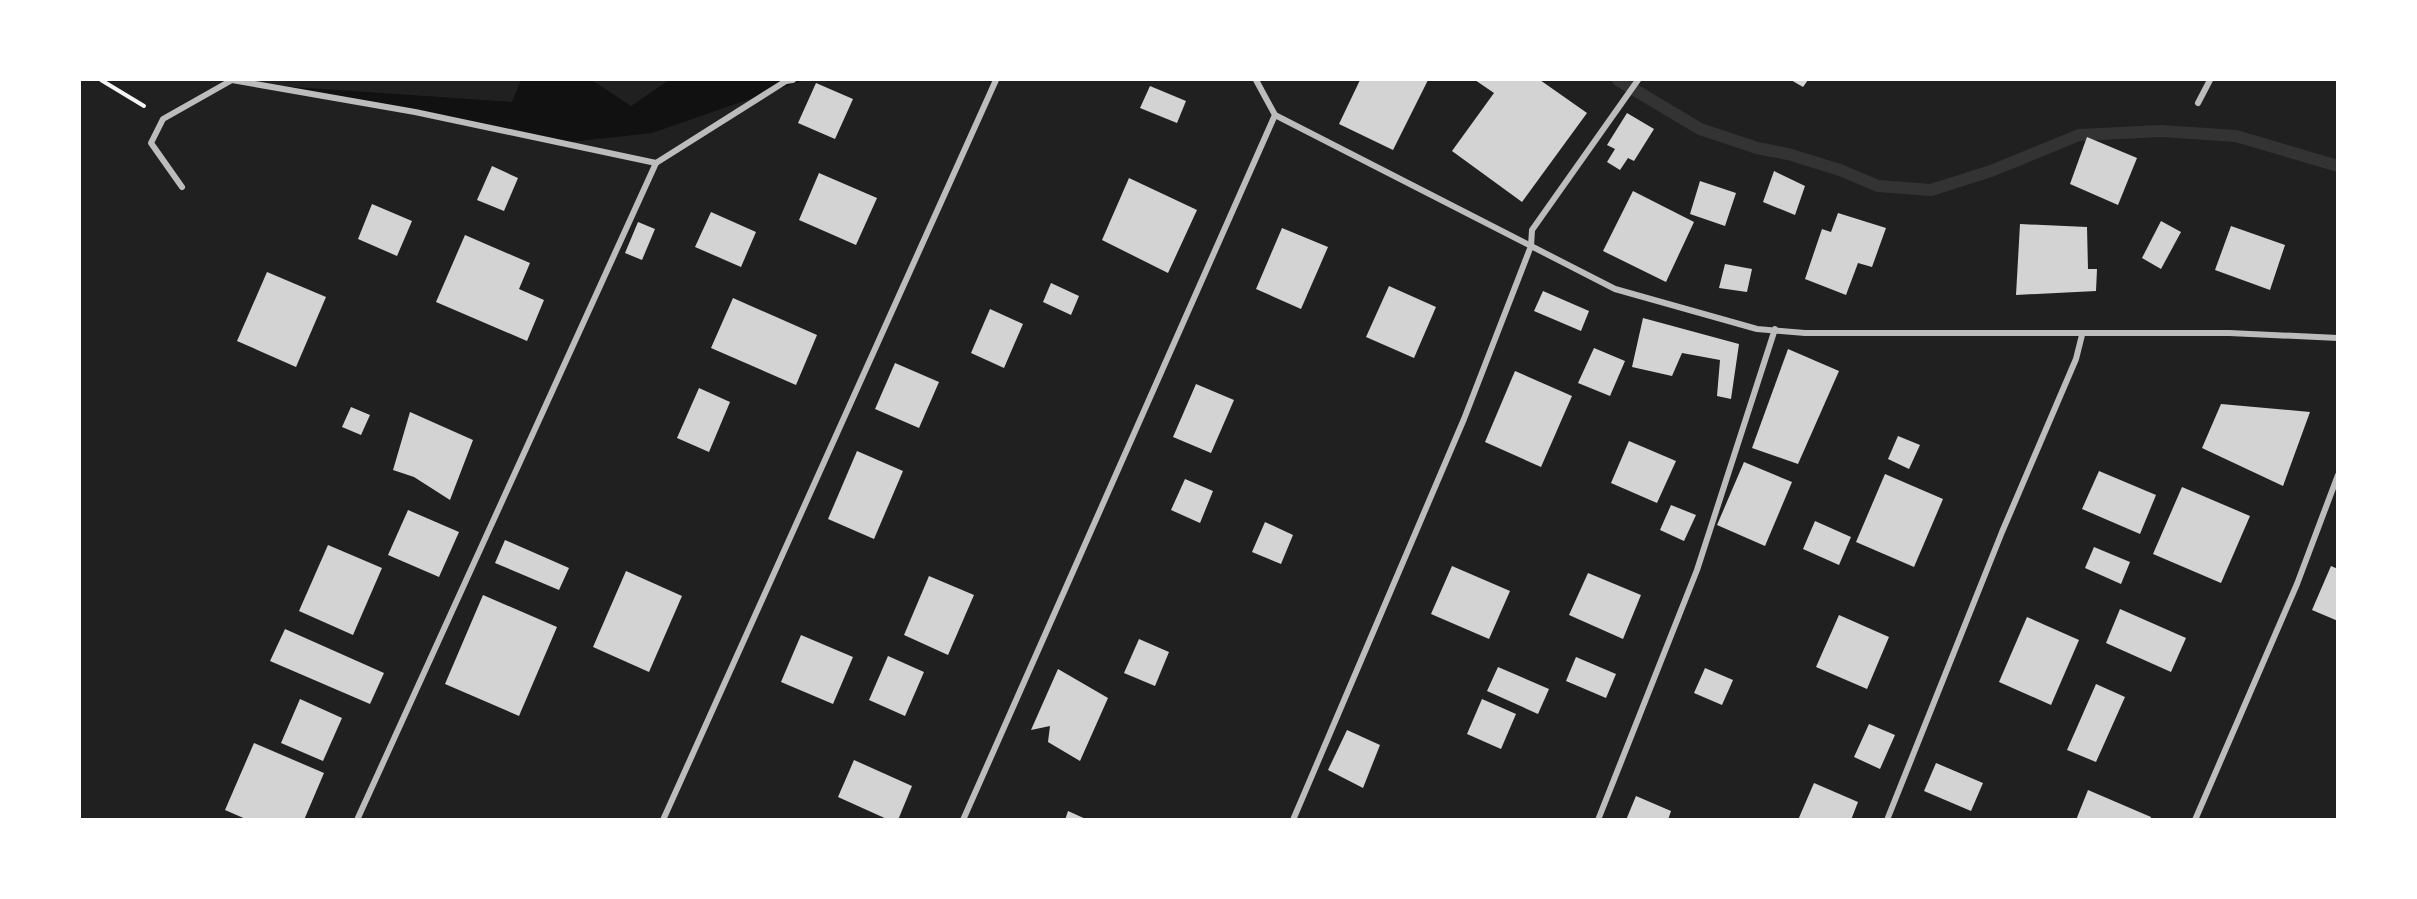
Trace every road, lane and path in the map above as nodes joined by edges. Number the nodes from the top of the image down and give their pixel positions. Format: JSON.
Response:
{"nodes":[{"id":1,"x":101,"y":80,"type":"edge"},
{"id":2,"x":793,"y":80,"type":"edge"},
{"id":3,"x":996,"y":80,"type":"edge"},
{"id":4,"x":1256,"y":80,"type":"edge"},
{"id":5,"x":1638,"y":80,"type":"edge"},
{"id":6,"x":2210,"y":80,"type":"edge"},
{"id":7,"x":2198,"y":103,"type":"dead end"},
{"id":8,"x":1275,"y":115,"type":"junction"},
{"id":9,"x":164,"y":119,"type":"junction"},
{"id":10,"x":656,"y":162,"type":"junction"},
{"id":11,"x":182,"y":187,"type":"dead end"},
{"id":12,"x":1531,"y":246,"type":"junction"},
{"id":13,"x":1775,"y":329,"type":"junction"},
{"id":14,"x":2082,"y":335,"type":"junction"},
{"id":15,"x":2337,"y":338,"type":"edge"},
{"id":16,"x":2337,"y":475,"type":"edge"},
{"id":17,"x":357,"y":819,"type":"edge"},
{"id":18,"x":663,"y":819,"type":"edge"},
{"id":19,"x":963,"y":819,"type":"edge"},
{"id":20,"x":1293,"y":819,"type":"edge"},
{"id":21,"x":1598,"y":819,"type":"edge"},
{"id":22,"x":1887,"y":819,"type":"edge"},
{"id":23,"x":2195,"y":819,"type":"edge"}],
"edges":[{"from":1,"to":9,"type":"path"},
{"from":2,"to":10,"type":"street"},
{"from":3,"to":18,"type":"street"},
{"from":4,"to":8,"type":"street"},
{"from":5,"to":12,"type":"street"},
{"from":6,"to":7,"type":"street"},
{"from":8,"to":12,"type":"street"},
{"from":8,"to":19,"type":"street"},
{"from":9,"to":10,"type":"street"},
{"from":9,"to":11,"type":"street"},
{"from":10,"to":17,"type":"street"},
{"from":12,"to":13,"type":"street"},
{"from":12,"to":20,"type":"street"},
{"from":13,"to":14,"type":"street"},
{"from":13,"to":21,"type":"street"},
{"from":14,"to":15,"type":"street"},
{"from":14,"to":22,"type":"street"},
{"from":16,"to":23,"type":"street"}]}
